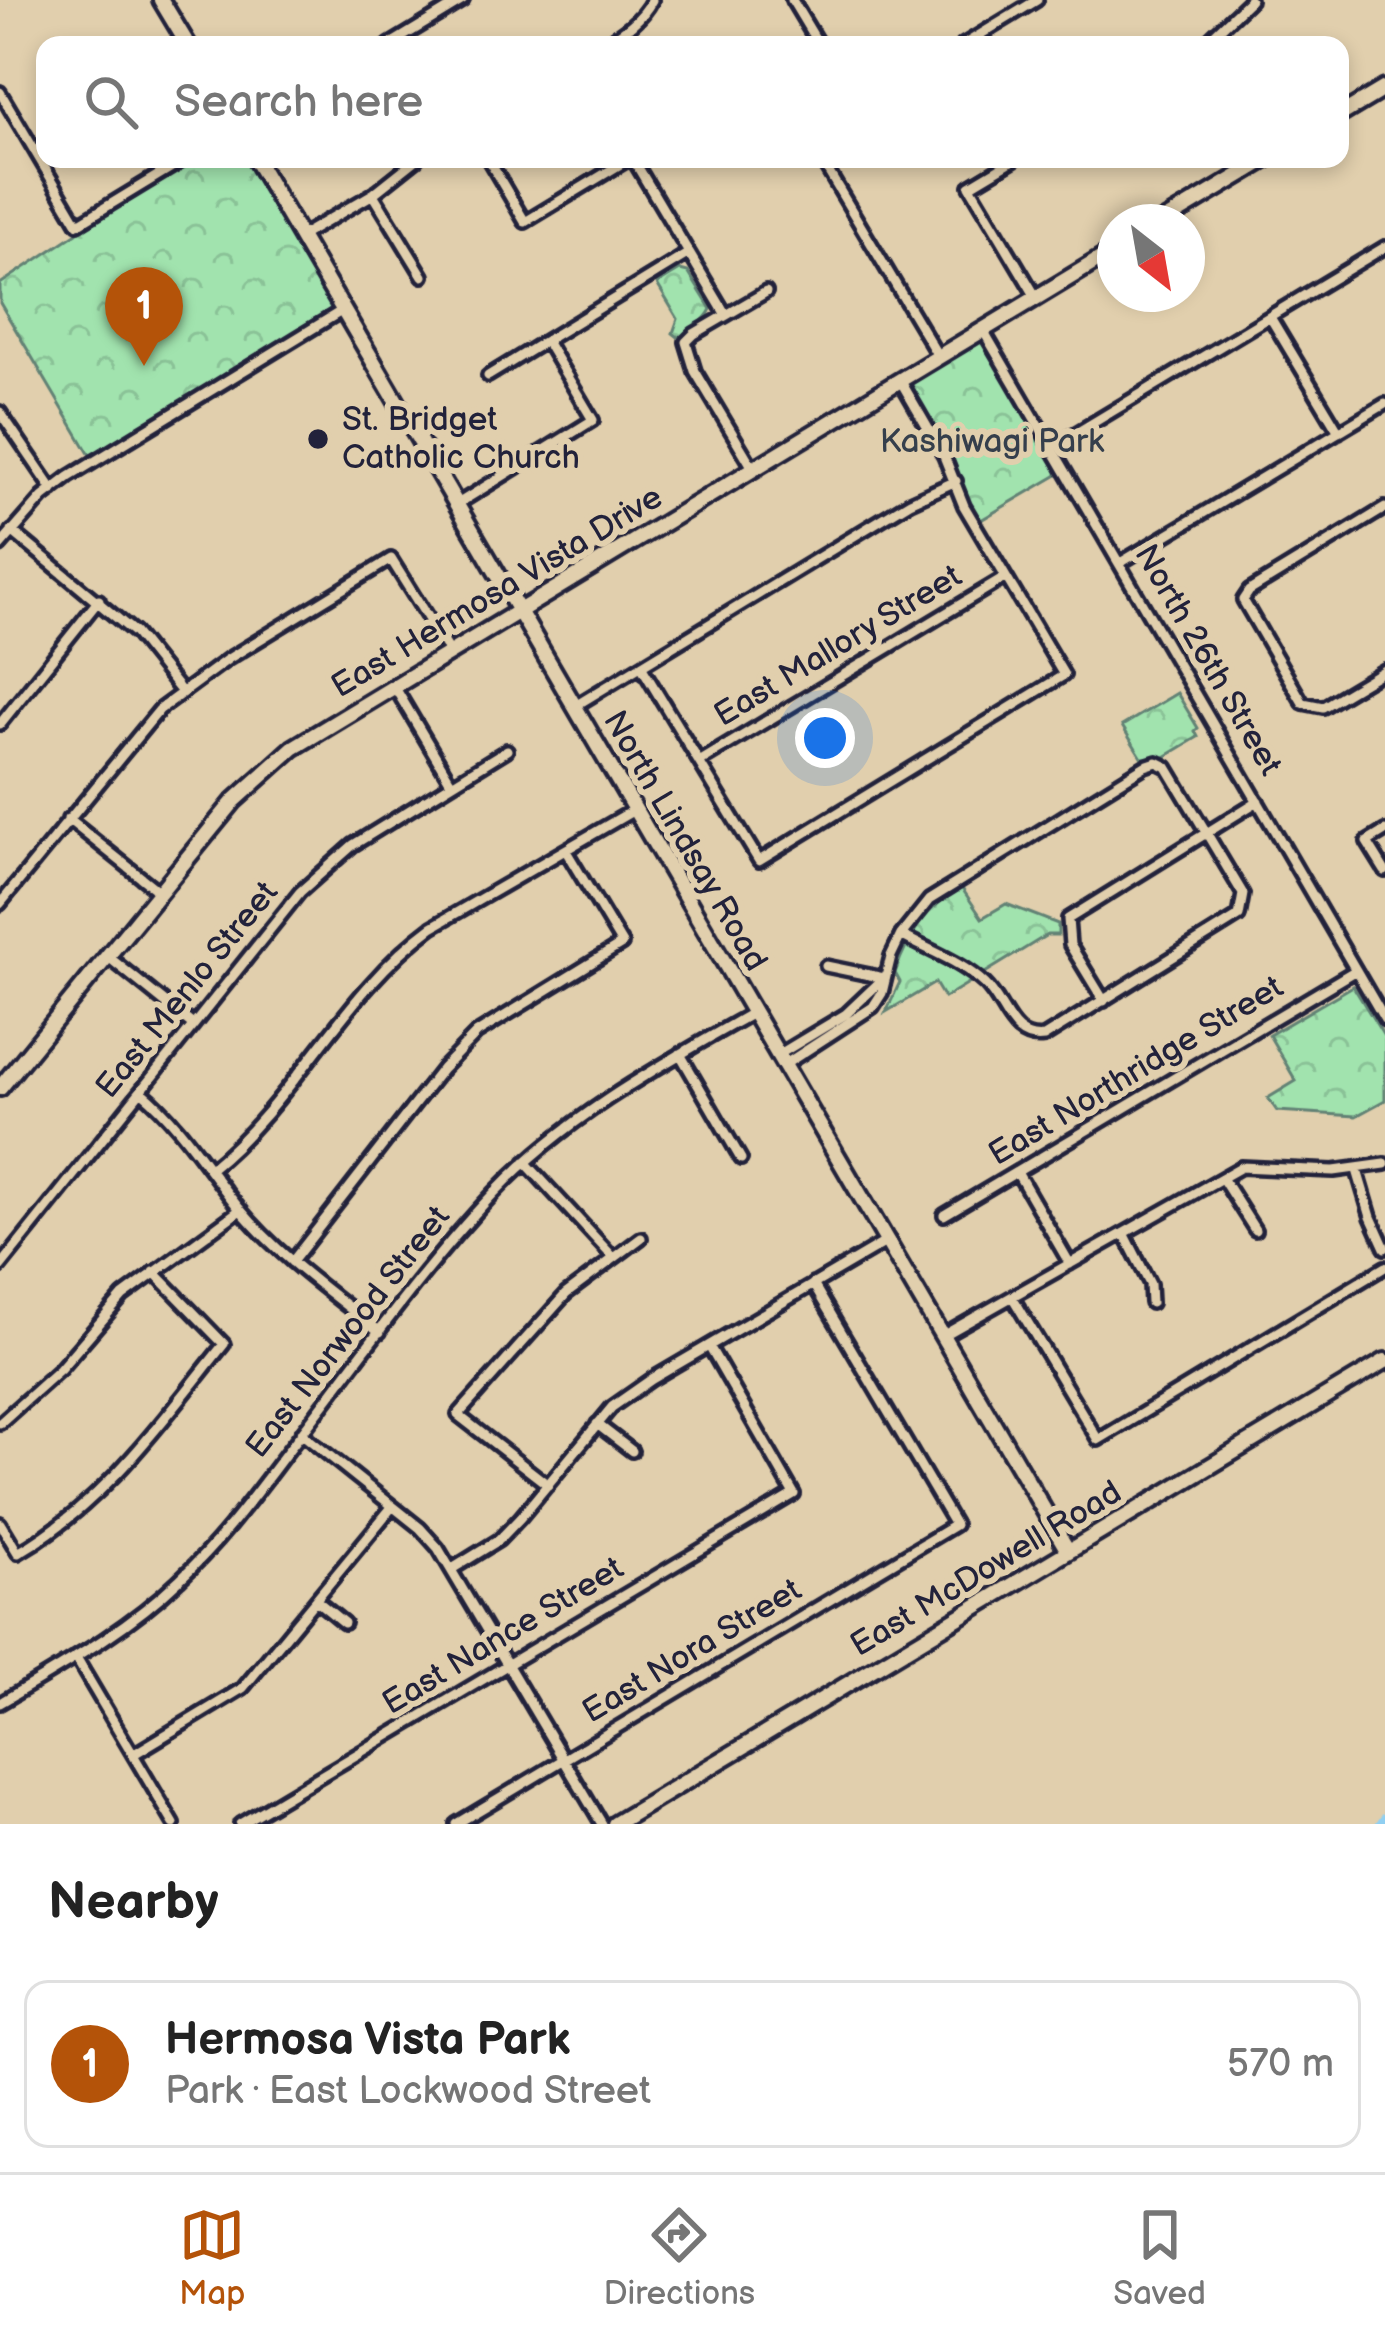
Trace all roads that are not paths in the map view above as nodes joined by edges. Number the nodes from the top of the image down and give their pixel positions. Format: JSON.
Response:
{"nodes":[{"id":1,"x":161,"y":0,"type":"edge"},
{"id":2,"x":463,"y":0,"type":"edge"},
{"id":3,"x":652,"y":0,"type":"edge"},
{"id":4,"x":809,"y":0,"type":"edge"},
{"id":5,"x":1037,"y":0,"type":"edge"},
{"id":6,"x":1250,"y":0,"type":"edge"},
{"id":7,"x":795,"y":4,"type":"edge"},
{"id":8,"x":183,"y":36,"type":"edge"},
{"id":9,"x":404,"y":36,"type":"edge"},
{"id":10,"x":616,"y":36,"type":"edge"},
{"id":11,"x":813,"y":36,"type":"edge"},
{"id":12,"x":978,"y":36,"type":"edge"},
{"id":13,"x":1212,"y":36,"type":"edge"},
{"id":14,"x":1385,"y":88,"type":"edge"},
{"id":15,"x":0,"y":92,"type":"edge"},
{"id":16,"x":1349,"y":110,"type":"edge"},
{"id":17,"x":36,"y":153,"type":"edge"},
{"id":18,"x":45,"y":168,"type":"edge"},
{"id":19,"x":170,"y":168,"type":"edge"},
{"id":20,"x":260,"y":168,"type":"edge"},
{"id":21,"x":406,"y":168,"type":"edge"},
{"id":22,"x":493,"y":168,"type":"edge"},
{"id":23,"x":616,"y":168,"type":"edge"},
{"id":24,"x":637,"y":168,"type":"edge"},
{"id":25,"x":826,"y":168,"type":"edge"},
{"id":26,"x":1000,"y":168,"type":"edge"},
{"id":27,"x":1252,"y":168,"type":"edge"},
{"id":28,"x":373,"y":194,"type":"junction"},
{"id":29,"x":1192,"y":204,"type":"edge"},
{"id":30,"x":301,"y":236,"type":"junction"},
{"id":31,"x":1385,"y":247,"type":"edge"},
{"id":32,"x":689,"y":253,"type":"junction"},
{"id":33,"x":1097,"y":261,"type":"edge"},
{"id":34,"x":423,"y":276,"type":"dead end"},
{"id":35,"x":766,"y":292,"type":"dead end"},
{"id":36,"x":1036,"y":298,"type":"junction"},
{"id":37,"x":343,"y":310,"type":"junction"},
{"id":38,"x":726,"y":315,"type":"junction"},
{"id":39,"x":1270,"y":317,"type":"junction"},
{"id":40,"x":982,"y":329,"type":"junction"},
{"id":41,"x":546,"y":340,"type":"junction"},
{"id":42,"x":938,"y":356,"type":"junction"},
{"id":43,"x":488,"y":376,"type":"dead end"},
{"id":44,"x":900,"y":380,"type":"junction"},
{"id":45,"x":1385,"y":404,"type":"edge"},
{"id":46,"x":0,"y":412,"type":"edge"},
{"id":47,"x":1339,"y":432,"type":"junction"},
{"id":48,"x":1053,"y":447,"type":"junction"},
{"id":49,"x":753,"y":468,"type":"junction"},
{"id":50,"x":956,"y":482,"type":"junction"},
{"id":51,"x":52,"y":490,"type":"junction"},
{"id":52,"x":458,"y":502,"type":"junction"},
{"id":53,"x":1385,"y":508,"type":"edge"},
{"id":54,"x":12,"y":530,"type":"junction"},
{"id":55,"x":0,"y":545,"type":"edge"},
{"id":56,"x":1120,"y":563,"type":"junction"},
{"id":57,"x":1006,"y":577,"type":"junction"},
{"id":58,"x":99,"y":600,"type":"junction"},
{"id":59,"x":520,"y":610,"type":"junction"},
{"id":60,"x":448,"y":652,"type":"junction"},
{"id":61,"x":641,"y":666,"type":"junction"},
{"id":62,"x":1385,"y":670,"type":"edge"},
{"id":63,"x":394,"y":686,"type":"junction"},
{"id":64,"x":181,"y":691,"type":"junction"},
{"id":65,"x":575,"y":706,"type":"junction"},
{"id":66,"x":0,"y":724,"type":"edge"},
{"id":67,"x":507,"y":751,"type":"dead end"},
{"id":68,"x":699,"y":762,"type":"junction"},
{"id":69,"x":452,"y":784,"type":"junction"},
{"id":70,"x":1258,"y":801,"type":"junction"},
{"id":71,"x":634,"y":810,"type":"junction"},
{"id":72,"x":68,"y":819,"type":"junction"},
{"id":73,"x":1385,"y":831,"type":"edge"},
{"id":74,"x":1206,"y":833,"type":"junction"},
{"id":75,"x":566,"y":850,"type":"junction"},
{"id":76,"x":1385,"y":871,"type":"edge"},
{"id":77,"x":158,"y":891,"type":"junction"},
{"id":78,"x":0,"y":904,"type":"edge"},
{"id":79,"x":902,"y":935,"type":"junction"},
{"id":80,"x":106,"y":955,"type":"junction"},
{"id":81,"x":826,"y":966,"type":"dead end"},
{"id":82,"x":1356,"y":970,"type":"junction"},
{"id":83,"x":884,"y":978,"type":"junction"},
{"id":84,"x":1104,"y":1001,"type":"junction"},
{"id":85,"x":754,"y":1012,"type":"junction"},
{"id":86,"x":1385,"y":1020,"type":"edge"},
{"id":87,"x":193,"y":1025,"type":"junction"},
{"id":88,"x":680,"y":1054,"type":"junction"},
{"id":89,"x":781,"y":1060,"type":"junction"},
{"id":90,"x":0,"y":1088,"type":"edge"},
{"id":91,"x":141,"y":1091,"type":"junction"},
{"id":92,"x":741,"y":1160,"type":"dead end"},
{"id":93,"x":525,"y":1162,"type":"junction"},
{"id":94,"x":1385,"y":1164,"type":"edge"},
{"id":95,"x":210,"y":1169,"type":"junction"},
{"id":96,"x":1357,"y":1170,"type":"junction"},
{"id":97,"x":1018,"y":1174,"type":"junction"},
{"id":98,"x":1222,"y":1178,"type":"junction"},
{"id":99,"x":240,"y":1210,"type":"junction"},
{"id":100,"x":944,"y":1215,"type":"dead end"},
{"id":101,"x":1256,"y":1230,"type":"dead end"},
{"id":102,"x":1124,"y":1233,"type":"junction"},
{"id":103,"x":641,"y":1238,"type":"dead end"},
{"id":104,"x":889,"y":1240,"type":"junction"},
{"id":105,"x":1385,"y":1248,"type":"edge"},
{"id":106,"x":612,"y":1256,"type":"junction"},
{"id":107,"x":292,"y":1262,"type":"junction"},
{"id":108,"x":1070,"y":1264,"type":"junction"},
{"id":109,"x":0,"y":1267,"type":"edge"},
{"id":110,"x":1385,"y":1267,"type":"edge"},
{"id":111,"x":154,"y":1272,"type":"junction"},
{"id":112,"x":813,"y":1284,"type":"junction"},
{"id":113,"x":1013,"y":1298,"type":"junction"},
{"id":114,"x":1151,"y":1303,"type":"dead end"},
{"id":115,"x":380,"y":1332,"type":"junction"},
{"id":116,"x":944,"y":1335,"type":"junction"},
{"id":117,"x":709,"y":1346,"type":"junction"},
{"id":118,"x":1385,"y":1361,"type":"edge"},
{"id":119,"x":0,"y":1423,"type":"edge"},
{"id":120,"x":598,"y":1424,"type":"junction"},
{"id":121,"x":301,"y":1433,"type":"junction"},
{"id":122,"x":632,"y":1450,"type":"dead end"},
{"id":123,"x":548,"y":1485,"type":"junction"},
{"id":124,"x":392,"y":1507,"type":"junction"},
{"id":125,"x":0,"y":1523,"type":"edge"},
{"id":126,"x":1068,"y":1550,"type":"junction"},
{"id":127,"x":452,"y":1569,"type":"junction"},
{"id":128,"x":317,"y":1601,"type":"junction"},
{"id":129,"x":344,"y":1623,"type":"dead end"},
{"id":130,"x":76,"y":1658,"type":"junction"},
{"id":131,"x":508,"y":1666,"type":"junction"},
{"id":132,"x":0,"y":1703,"type":"edge"},
{"id":133,"x":134,"y":1754,"type":"junction"},
{"id":134,"x":563,"y":1759,"type":"junction"},
{"id":135,"x":174,"y":1824,"type":"edge"},
{"id":136,"x":239,"y":1824,"type":"edge"},
{"id":137,"x":456,"y":1824,"type":"edge"},
{"id":138,"x":602,"y":1824,"type":"edge"},
{"id":139,"x":615,"y":1824,"type":"edge"}],
"edges":[{"from":1,"to":8,"type":"main road"},
{"from":2,"to":9,"type":"street"},
{"from":3,"to":10,"type":"street"},
{"from":4,"to":7,"type":"street"},
{"from":5,"to":12,"type":"street"},
{"from":6,"to":13,"type":"street"},
{"from":7,"to":11,"type":"street"},
{"from":14,"to":16,"type":"main road"},
{"from":15,"to":17,"type":"street"},
{"from":18,"to":19,"type":"street"},
{"from":20,"to":30,"type":"main road","name":"North Lindsay Road"},
{"from":21,"to":28,"type":"street"},
{"from":22,"to":23,"type":"street"},
{"from":24,"to":32,"type":"street"},
{"from":25,"to":42,"type":"street"},
{"from":26,"to":36,"type":"street"},
{"from":27,"to":29,"type":"main road"},
{"from":28,"to":30,"type":"street"},
{"from":28,"to":34,"type":"street"},
{"from":30,"to":37,"type":"main road","name":"North Lindsay Road"},
{"from":31,"to":39,"type":"street"},
{"from":32,"to":38,"type":"street"},
{"from":32,"to":41,"type":"street"},
{"from":33,"to":36,"type":"main road","name":"East Hermosa Vista Drive"},
{"from":35,"to":38,"type":"street"},
{"from":36,"to":40,"type":"main road","name":"East Hermosa Vista Drive"},
{"from":37,"to":51,"type":"street"},
{"from":37,"to":52,"type":"main road","name":"North Lindsay Road"},
{"from":38,"to":49,"type":"street"},
{"from":39,"to":47,"type":"street"},
{"from":39,"to":48,"type":"street"},
{"from":40,"to":42,"type":"main road","name":"East Hermosa Vista Drive"},
{"from":40,"to":48,"type":"street","name":"North 26th Street"},
{"from":41,"to":43,"type":"street"},
{"from":41,"to":52,"type":"street"},
{"from":42,"to":44,"type":"main road","name":"East Hermosa Vista Drive"},
{"from":44,"to":49,"type":"main road","name":"East Hermosa Vista Drive"},
{"from":44,"to":50,"type":"street"},
{"from":45,"to":47,"type":"street"},
{"from":46,"to":51,"type":"street"},
{"from":47,"to":56,"type":"street"},
{"from":48,"to":56,"type":"street","name":"North 26th Street"},
{"from":49,"to":59,"type":"main road","name":"East Hermosa Vista Drive"},
{"from":50,"to":57,"type":"street"},
{"from":50,"to":61,"type":"street"},
{"from":51,"to":54,"type":"street"},
{"from":52,"to":59,"type":"main road","name":"North Lindsay Road"},
{"from":53,"to":62,"type":"street"},
{"from":54,"to":55,"type":"street"},
{"from":54,"to":58,"type":"street"},
{"from":56,"to":70,"type":"street","name":"North 26th Street"},
{"from":57,"to":68,"type":"street","name":"East Mallory Street"},
{"from":57,"to":68,"type":"street"},
{"from":58,"to":64,"type":"street"},
{"from":58,"to":66,"type":"street"},
{"from":59,"to":60,"type":"main road","name":"East Hermosa Vista Drive"},
{"from":59,"to":65,"type":"main road","name":"North Lindsay Road"},
{"from":60,"to":63,"type":"main road","name":"East Hermosa Vista Drive"},
{"from":60,"to":64,"type":"street"},
{"from":61,"to":65,"type":"street"},
{"from":61,"to":68,"type":"street"},
{"from":63,"to":69,"type":"street"},
{"from":63,"to":77,"type":"main road","name":"East Hermosa Vista Drive"},
{"from":64,"to":72,"type":"street"},
{"from":65,"to":71,"type":"main road","name":"North Lindsay Road"},
{"from":67,"to":69,"type":"street","name":"East Menlo Street"},
{"from":69,"to":87,"type":"street","name":"East Menlo Street"},
{"from":70,"to":74,"type":"street"},
{"from":70,"to":82,"type":"street","name":"North 26th Street"},
{"from":71,"to":75,"type":"street"},
{"from":71,"to":85,"type":"main road","name":"North Lindsay Road"},
{"from":72,"to":77,"type":"street"},
{"from":72,"to":78,"type":"street"},
{"from":73,"to":76,"type":"street"},
{"from":74,"to":79,"type":"street"},
{"from":74,"to":84,"type":"street"},
{"from":74,"to":84,"type":"street"},
{"from":75,"to":95,"type":"street"},
{"from":75,"to":107,"type":"street"},
{"from":77,"to":80,"type":"main road","name":"East Hermosa Vista Drive"},
{"from":79,"to":83,"type":"street"},
{"from":79,"to":84,"type":"street"},
{"from":80,"to":87,"type":"street"},
{"from":80,"to":90,"type":"main road","name":"East Hermosa Vista Drive"},
{"from":81,"to":83,"type":"street"},
{"from":82,"to":86,"type":"street","name":"North 26th Street"},
{"from":82,"to":97,"type":"street","name":"East Northridge Street"},
{"from":83,"to":89,"type":"street"},
{"from":85,"to":88,"type":"street","name":"East Norwood Street"},
{"from":85,"to":89,"type":"main road","name":"North Lindsay Road"},
{"from":87,"to":91,"type":"street","name":"East Menlo Street"},
{"from":88,"to":92,"type":"street"},
{"from":88,"to":93,"type":"street","name":"East Norwood Street"},
{"from":89,"to":104,"type":"main road","name":"North Lindsay Road"},
{"from":91,"to":95,"type":"street"},
{"from":91,"to":109,"type":"street","name":"East Menlo Street"},
{"from":93,"to":106,"type":"street"},
{"from":93,"to":115,"type":"street","name":"East Norwood Street"},
{"from":94,"to":96,"type":"street"},
{"from":95,"to":99,"type":"street"},
{"from":96,"to":98,"type":"street"},
{"from":96,"to":105,"type":"street"},
{"from":97,"to":100,"type":"street","name":"East Northridge Street"},
{"from":97,"to":108,"type":"street"},
{"from":98,"to":101,"type":"street"},
{"from":98,"to":102,"type":"street"},
{"from":99,"to":107,"type":"street"},
{"from":99,"to":111,"type":"street"},
{"from":102,"to":108,"type":"street"},
{"from":102,"to":114,"type":"street"},
{"from":103,"to":106,"type":"street"},
{"from":104,"to":112,"type":"street"},
{"from":104,"to":116,"type":"main road","name":"North Lindsay Road"},
{"from":106,"to":123,"type":"street"},
{"from":107,"to":115,"type":"street"},
{"from":108,"to":113,"type":"street"},
{"from":110,"to":113,"type":"street"},
{"from":111,"to":119,"type":"street"},
{"from":111,"to":125,"type":"street"},
{"from":112,"to":117,"type":"street"},
{"from":112,"to":134,"type":"street","name":"East Nora Street"},
{"from":113,"to":116,"type":"street"},
{"from":115,"to":121,"type":"street","name":"East Norwood Street"},
{"from":116,"to":126,"type":"main road","name":"North Lindsay Road"},
{"from":117,"to":120,"type":"street"},
{"from":117,"to":131,"type":"street","name":"East Nance Street"},
{"from":118,"to":126,"type":"main road","name":"East McDowell Road"},
{"from":120,"to":122,"type":"street"},
{"from":120,"to":123,"type":"street"},
{"from":121,"to":124,"type":"street"},
{"from":121,"to":130,"type":"street","name":"East Norwood Street"},
{"from":123,"to":127,"type":"street"},
{"from":124,"to":127,"type":"street"},
{"from":124,"to":128,"type":"street"},
{"from":126,"to":139,"type":"main road","name":"East McDowell Road"},
{"from":127,"to":131,"type":"street"},
{"from":128,"to":129,"type":"street"},
{"from":128,"to":133,"type":"street"},
{"from":130,"to":132,"type":"street","name":"East Norwood Street"},
{"from":130,"to":133,"type":"street"},
{"from":131,"to":134,"type":"street"},
{"from":131,"to":136,"type":"street","name":"East Nance Street"},
{"from":133,"to":135,"type":"street"},
{"from":134,"to":137,"type":"street","name":"East Nora Street"},
{"from":134,"to":138,"type":"street"}]}
